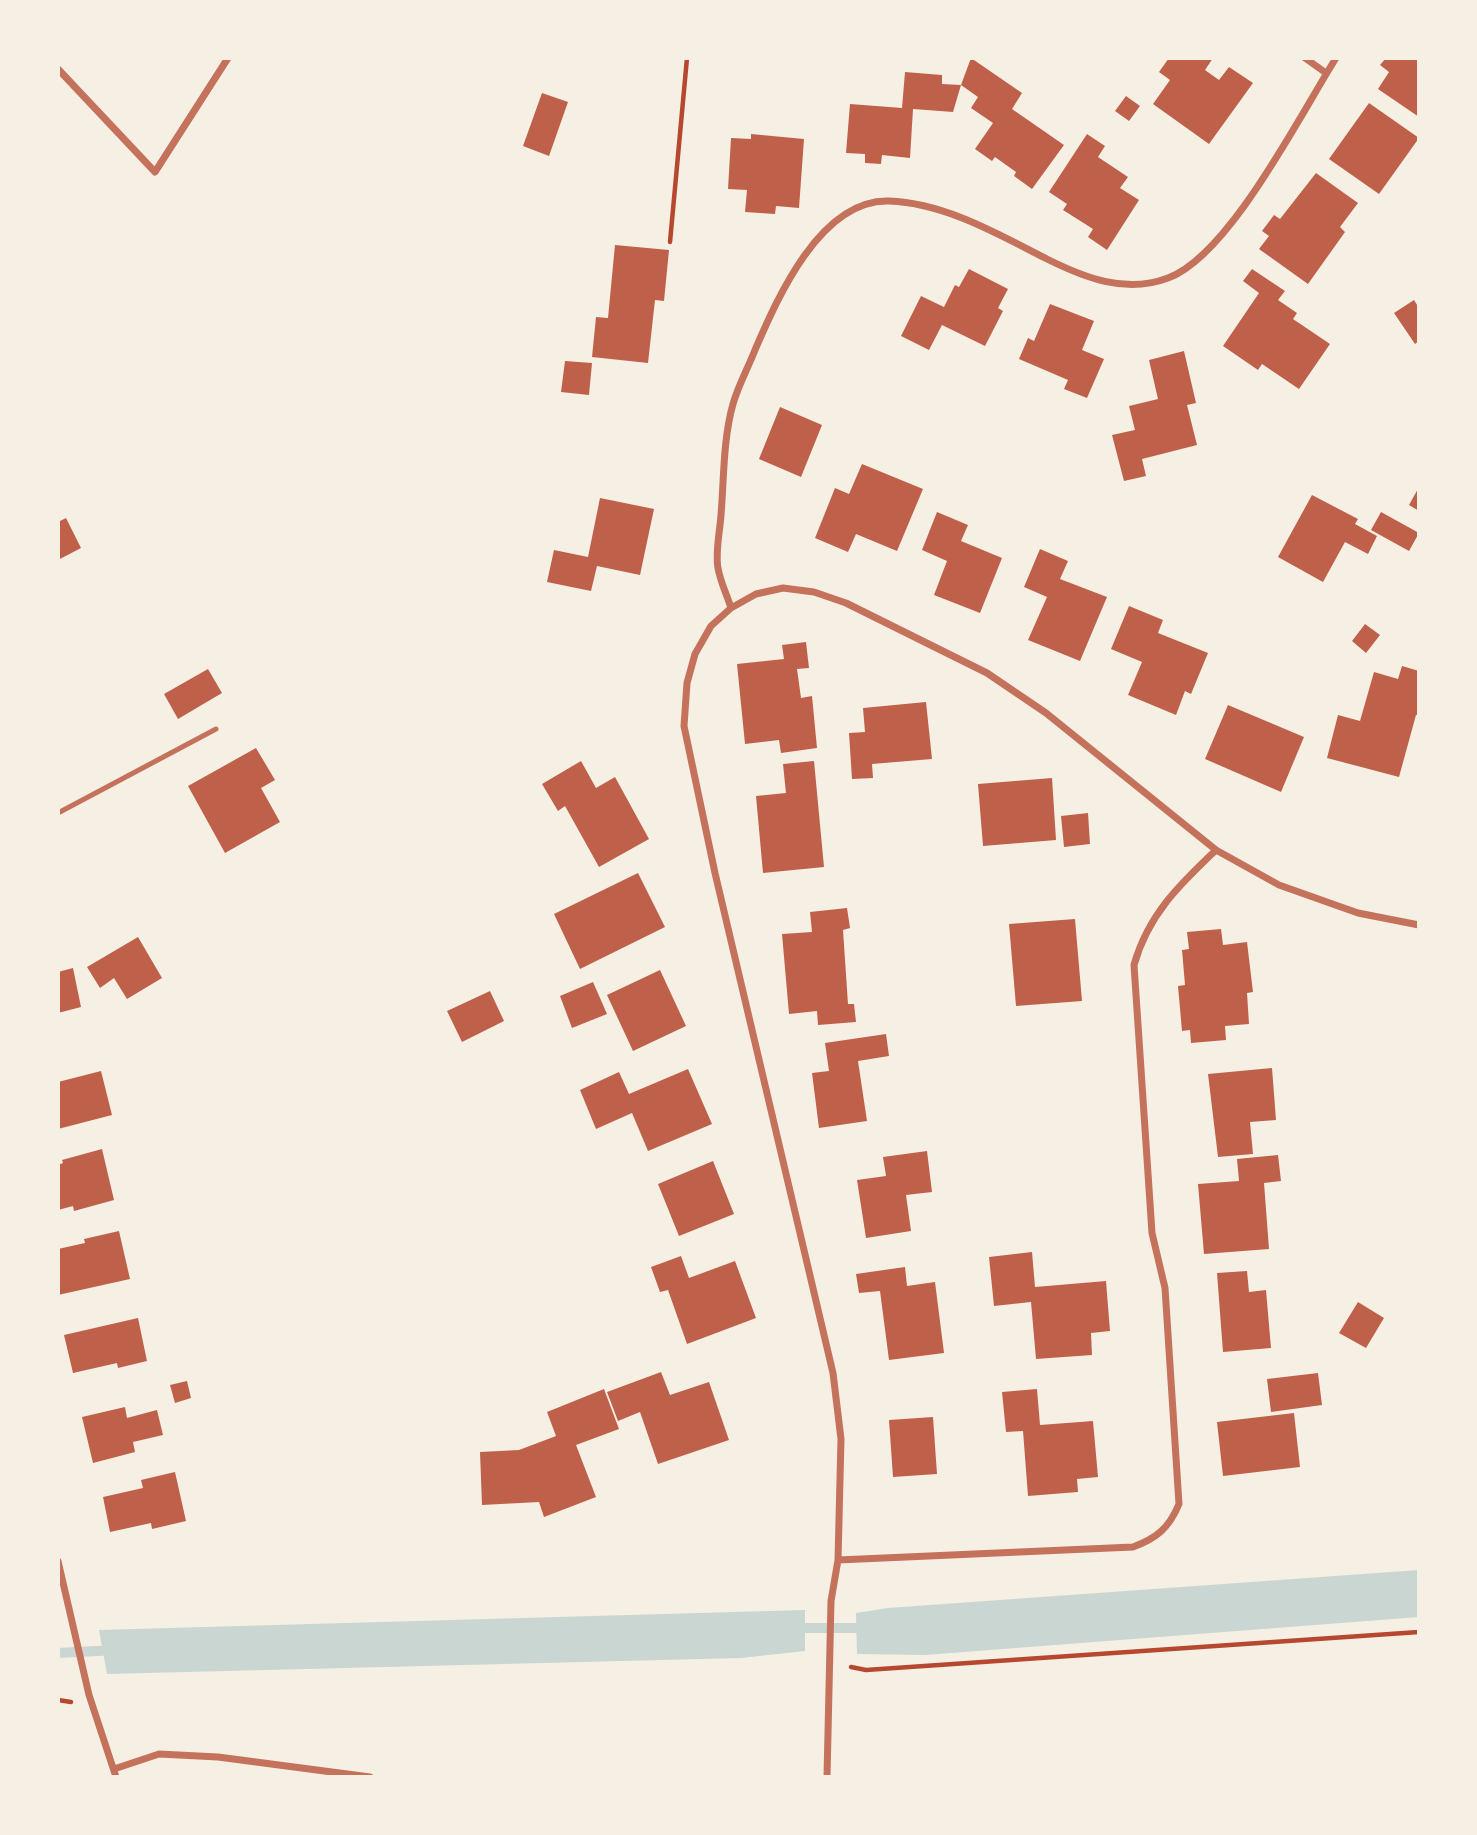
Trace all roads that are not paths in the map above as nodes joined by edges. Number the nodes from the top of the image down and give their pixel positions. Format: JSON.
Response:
{"nodes":[{"id":1,"x":228,"y":58,"type":"edge"},
{"id":2,"x":1305,"y":58,"type":"edge"},
{"id":3,"x":1336,"y":58,"type":"edge"},
{"id":4,"x":58,"y":69,"type":"edge"},
{"id":5,"x":1326,"y":73,"type":"junction"},
{"id":6,"x":731,"y":608,"type":"junction"},
{"id":7,"x":216,"y":729,"type":"dead end"},
{"id":8,"x":58,"y":813,"type":"edge"},
{"id":9,"x":1216,"y":850,"type":"junction"},
{"id":10,"x":1419,"y":925,"type":"edge"},
{"id":11,"x":838,"y":1560,"type":"junction"},
{"id":12,"x":58,"y":1561,"type":"edge"},
{"id":13,"x":115,"y":1773,"type":"edge"},
{"id":14,"x":370,"y":1777,"type":"edge"},
{"id":15,"x":827,"y":1777,"type":"edge"}],
"edges":[{"from":1,"to":4,"type":"street"},
{"from":2,"to":5,"type":"street"},
{"from":3,"to":5,"type":"street"},
{"from":5,"to":6,"type":"street"},
{"from":6,"to":9,"type":"street"},
{"from":6,"to":11,"type":"street"},
{"from":7,"to":8,"type":"lane"},
{"from":9,"to":10,"type":"street"},
{"from":9,"to":11,"type":"street"},
{"from":11,"to":15,"type":"street"},
{"from":12,"to":13,"type":"street"},
{"from":13,"to":14,"type":"street"}]}
